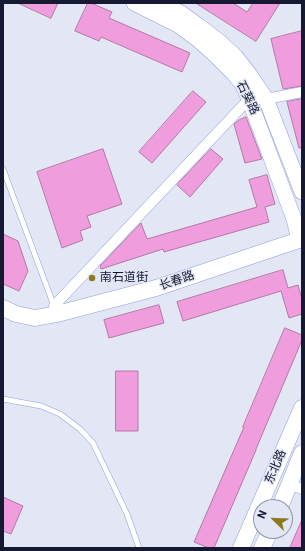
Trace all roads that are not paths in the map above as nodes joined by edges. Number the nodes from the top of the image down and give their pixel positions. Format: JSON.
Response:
{"nodes":[{"id":1,"x":134,"y":3,"type":"edge"},
{"id":2,"x":160,"y":3,"type":"edge"},
{"id":3,"x":302,"y":92,"type":"edge"},
{"id":4,"x":249,"y":98,"type":"junction"},
{"id":5,"x":266,"y":99,"type":"junction"},
{"id":6,"x":3,"y":169,"type":"edge"},
{"id":7,"x":302,"y":192,"type":"edge"},
{"id":8,"x":301,"y":241,"type":"edge"},
{"id":9,"x":3,"y":308,"type":"edge"},
{"id":10,"x":55,"y":310,"type":"junction"},
{"id":11,"x":3,"y":399,"type":"edge"},
{"id":12,"x":302,"y":408,"type":"edge"},
{"id":13,"x":302,"y":454,"type":"edge"},
{"id":14,"x":296,"y":486,"type":"edge"},
{"id":15,"x":286,"y":499,"type":"edge"},
{"id":16,"x":139,"y":548,"type":"edge"},
{"id":17,"x":241,"y":548,"type":"edge"}],
"edges":[{"from":1,"to":4,"type":"main road","name":"石葵路"},
{"from":2,"to":5,"type":"main road","name":"石葵路"},
{"from":3,"to":5,"type":"street"},
{"from":4,"to":5,"type":"street"},
{"from":4,"to":8,"type":"main road","name":"石葵路"},
{"from":4,"to":10,"type":"street"},
{"from":5,"to":7,"type":"main road","name":"石葵路"},
{"from":6,"to":10,"type":"lane"},
{"from":8,"to":10,"type":"main road","name":"长春路"},
{"from":9,"to":10,"type":"main road","name":"长春路"},
{"from":11,"to":16,"type":"lane"},
{"from":12,"to":17,"type":"main road","name":"东北路"},
{"from":13,"to":14,"type":"main road","name":"东北路"},
{"from":14,"to":15,"type":"main road","name":"东北路"}]}
